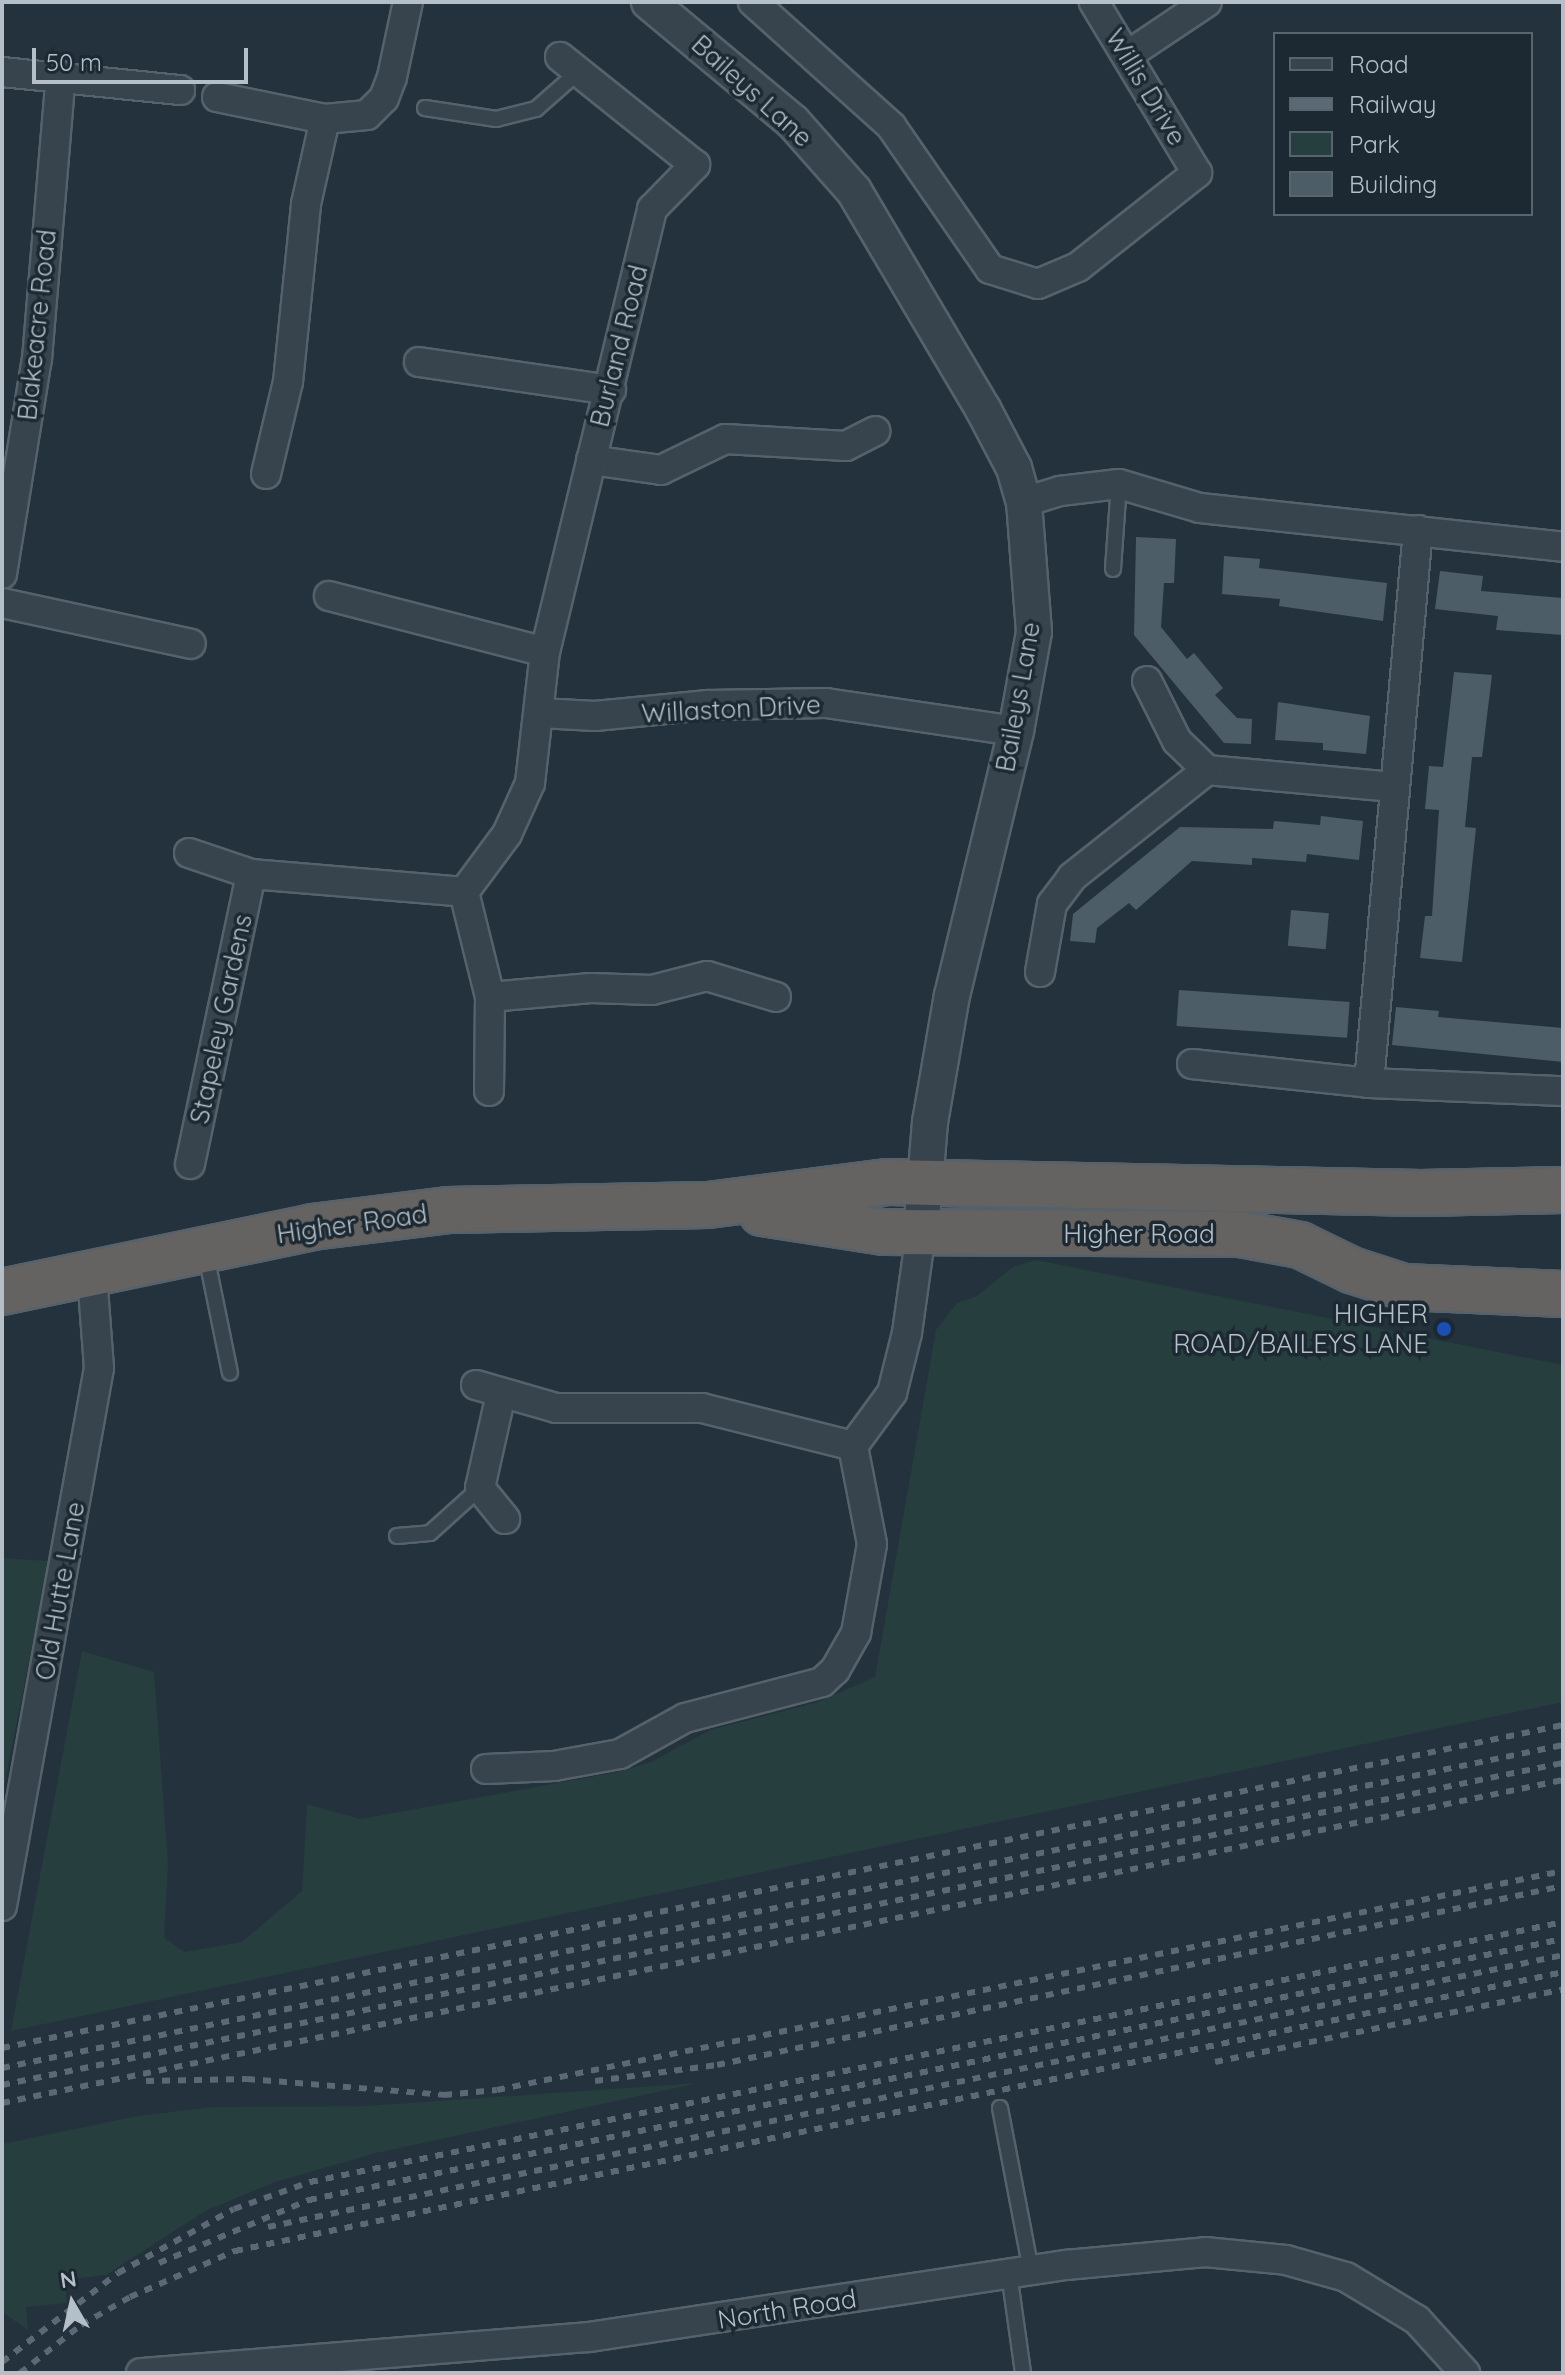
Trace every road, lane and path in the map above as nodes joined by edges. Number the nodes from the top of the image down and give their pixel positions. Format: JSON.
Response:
{"nodes":[{"id":1,"x":408,"y":2,"type":"edge"},
{"id":2,"x":649,"y":2,"type":"edge"},
{"id":3,"x":753,"y":2,"type":"edge"},
{"id":4,"x":1094,"y":2,"type":"edge"},
{"id":5,"x":1207,"y":2,"type":"edge"},
{"id":6,"x":1128,"y":55,"type":"junction"},
{"id":7,"x":569,"y":64,"type":"joint"},
{"id":8,"x":2,"y":72,"type":"edge"},
{"id":9,"x":61,"y":76,"type":"junction"},
{"id":10,"x":180,"y":90,"type":"dead end"},
{"id":11,"x":217,"y":97,"type":"dead end"},
{"id":12,"x":425,"y":108,"type":"dead end"},
{"id":13,"x":325,"y":119,"type":"junction"},
{"id":14,"x":419,"y":362,"type":"dead end"},
{"id":15,"x":611,"y":390,"type":"junction"},
{"id":16,"x":875,"y":431,"type":"dead end"},
{"id":17,"x":591,"y":460,"type":"junction"},
{"id":18,"x":266,"y":474,"type":"dead end"},
{"id":19,"x":1119,"y":484,"type":"junction"},
{"id":20,"x":1024,"y":502,"type":"junction"},
{"id":21,"x":1418,"y":530,"type":"junction"},
{"id":22,"x":1563,"y":547,"type":"edge"},
{"id":23,"x":1113,"y":569,"type":"dead end"},
{"id":24,"x":2,"y":574,"type":"edge"},
{"id":25,"x":329,"y":596,"type":"dead end"},
{"id":26,"x":2,"y":603,"type":"edge"},
{"id":27,"x":191,"y":644,"type":"dead end"},
{"id":28,"x":545,"y":652,"type":"junction"},
{"id":29,"x":1147,"y":681,"type":"dead end"},
{"id":30,"x":540,"y":713,"type":"junction"},
{"id":31,"x":1016,"y":731,"type":"junction"},
{"id":32,"x":1207,"y":770,"type":"junction"},
{"id":33,"x":1393,"y":787,"type":"junction"},
{"id":34,"x":189,"y":853,"type":"dead end"},
{"id":35,"x":251,"y":874,"type":"junction"},
{"id":36,"x":464,"y":892,"type":"junction"},
{"id":37,"x":1040,"y":972,"type":"dead end"},
{"id":38,"x":490,"y":997,"type":"junction"},
{"id":39,"x":776,"y":997,"type":"dead end"},
{"id":40,"x":1192,"y":1064,"type":"dead end"},
{"id":41,"x":1369,"y":1083,"type":"junction"},
{"id":42,"x":489,"y":1091,"type":"dead end"},
{"id":43,"x":1563,"y":1091,"type":"edge"},
{"id":44,"x":190,"y":1164,"type":"dead end"},
{"id":45,"x":926,"y":1182,"type":"junction"},
{"id":46,"x":1563,"y":1190,"type":"edge"},
{"id":47,"x":708,"y":1205,"type":"junction"},
{"id":48,"x":921,"y":1232,"type":"junction"},
{"id":49,"x":206,"y":1251,"type":"junction"},
{"id":50,"x":92,"y":1274,"type":"junction"},
{"id":51,"x":2,"y":1292,"type":"edge"},
{"id":52,"x":1563,"y":1294,"type":"edge"},
{"id":53,"x":230,"y":1373,"type":"dead end"},
{"id":54,"x":853,"y":1446,"type":"junction"},
{"id":55,"x":480,"y":1488,"type":"junction"},
{"id":56,"x":505,"y":1519,"type":"dead end"},
{"id":57,"x":397,"y":1536,"type":"dead end"},
{"id":58,"x":486,"y":1769,"type":"dead end"},
{"id":59,"x":2,"y":1906,"type":"edge"},
{"id":60,"x":1000,"y":2108,"type":"dead end"},
{"id":61,"x":1020,"y":2272,"type":"junction"},
{"id":62,"x":141,"y":2373,"type":"edge"},
{"id":63,"x":1023,"y":2373,"type":"edge"},
{"id":64,"x":1465,"y":2373,"type":"edge"}],
"edges":[{"from":1,"to":13,"type":"street"},
{"from":2,"to":20,"type":"street","name":"Baileys Lane"},
{"from":3,"to":6,"type":"street","name":"Willis Drive"},
{"from":4,"to":6,"type":"street","name":"Willis Drive"},
{"from":5,"to":6,"type":"street"},
{"from":7,"to":12,"type":"lane"},
{"from":7,"to":15,"type":"street","name":"Burland Road"},
{"from":8,"to":9,"type":"street"},
{"from":9,"to":10,"type":"street"},
{"from":9,"to":24,"type":"street","name":"Blakeacre Road"},
{"from":11,"to":13,"type":"street"},
{"from":13,"to":18,"type":"street"},
{"from":14,"to":15,"type":"street"},
{"from":15,"to":17,"type":"street","name":"Burland Road"},
{"from":16,"to":17,"type":"street"},
{"from":17,"to":28,"type":"street","name":"Burland Road"},
{"from":19,"to":20,"type":"street"},
{"from":19,"to":21,"type":"street"},
{"from":19,"to":23,"type":"lane"},
{"from":20,"to":31,"type":"street","name":"Baileys Lane"},
{"from":21,"to":22,"type":"street"},
{"from":21,"to":33,"type":"street"},
{"from":25,"to":28,"type":"street"},
{"from":26,"to":27,"type":"street"},
{"from":28,"to":30,"type":"street","name":"Burland Road"},
{"from":29,"to":32,"type":"street"},
{"from":30,"to":31,"type":"street","name":"Willaston Drive"},
{"from":30,"to":36,"type":"street","name":"Burland Road"},
{"from":31,"to":45,"type":"street","name":"Baileys Lane"},
{"from":32,"to":33,"type":"street"},
{"from":32,"to":37,"type":"street"},
{"from":33,"to":41,"type":"street"},
{"from":34,"to":35,"type":"street"},
{"from":35,"to":36,"type":"street"},
{"from":35,"to":44,"type":"street","name":"Stapeley Gardens"},
{"from":36,"to":38,"type":"street"},
{"from":38,"to":39,"type":"street"},
{"from":38,"to":42,"type":"street"},
{"from":40,"to":41,"type":"street"},
{"from":41,"to":43,"type":"street"},
{"from":45,"to":46,"type":"highway","name":"Higher Road"},
{"from":45,"to":47,"type":"highway","name":"Higher Road"},
{"from":45,"to":48,"type":"street","name":"Baileys Lane"},
{"from":47,"to":48,"type":"highway","name":"Higher Road"},
{"from":47,"to":49,"type":"highway","name":"Higher Road"},
{"from":48,"to":52,"type":"highway","name":"Higher Road"},
{"from":48,"to":54,"type":"street"},
{"from":49,"to":50,"type":"highway","name":"Higher Road"},
{"from":49,"to":53,"type":"lane"},
{"from":50,"to":51,"type":"highway","name":"Higher Road"},
{"from":50,"to":59,"type":"street","name":"Old Hutte Lane"},
{"from":54,"to":55,"type":"street"},
{"from":54,"to":58,"type":"street"},
{"from":55,"to":56,"type":"street"},
{"from":55,"to":57,"type":"lane"},
{"from":60,"to":61,"type":"lane"},
{"from":61,"to":62,"type":"street","name":"North Road"},
{"from":61,"to":63,"type":"lane"},
{"from":61,"to":64,"type":"street","name":"North Road"}]}
